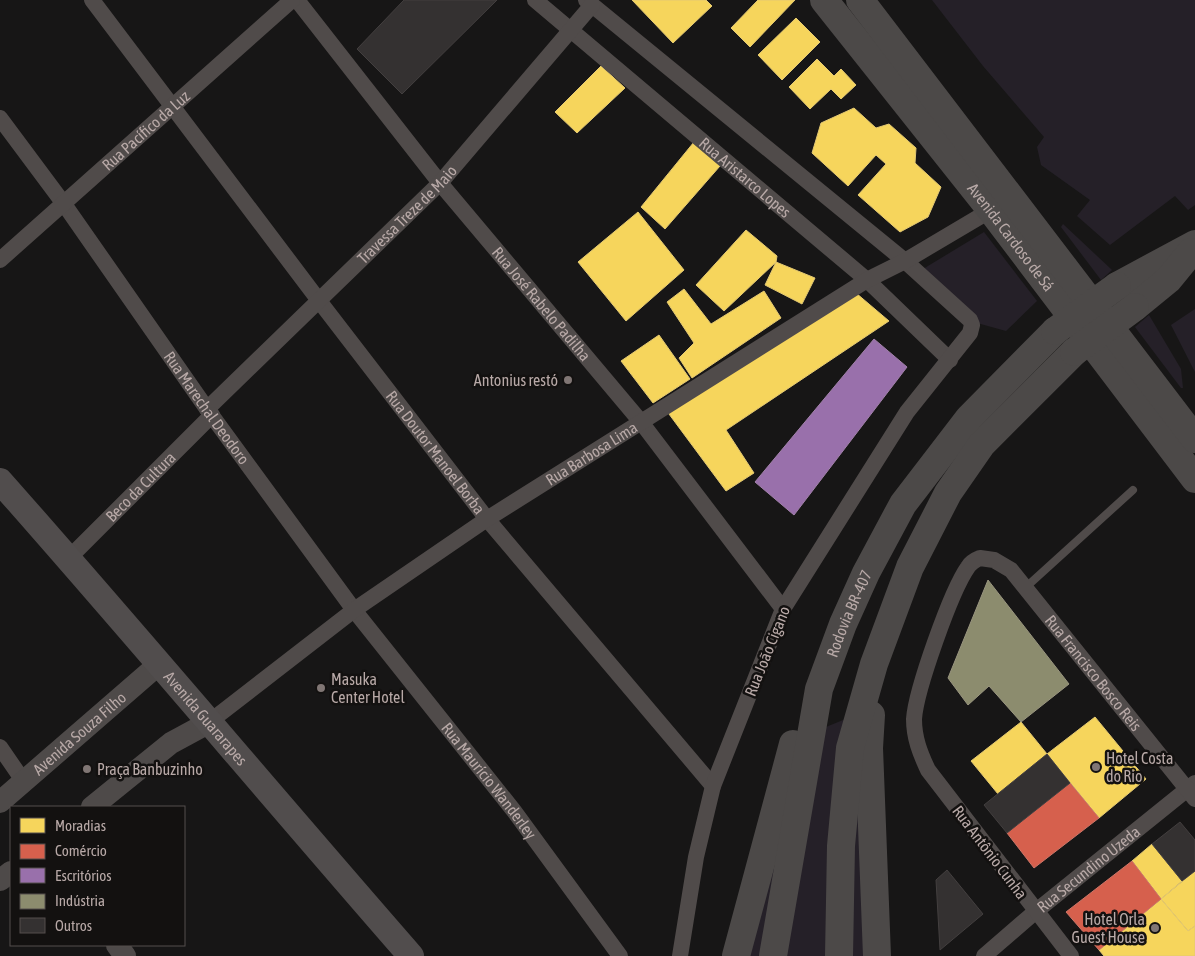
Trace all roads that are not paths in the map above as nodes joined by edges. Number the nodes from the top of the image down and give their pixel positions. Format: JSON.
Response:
{"nodes":[{"id":1,"x":92,"y":0,"type":"edge"},
{"id":2,"x":292,"y":0,"type":"edge"},
{"id":3,"x":297,"y":0,"type":"edge"},
{"id":4,"x":535,"y":0,"type":"edge"},
{"id":5,"x":824,"y":0,"type":"edge"},
{"id":6,"x":860,"y":0,"type":"edge"},
{"id":7,"x":589,"y":2,"type":"edge"},
{"id":8,"x":569,"y":30,"type":"junction"},
{"id":9,"x":172,"y":105,"type":"junction"},
{"id":10,"x":0,"y":118,"type":"edge"},
{"id":11,"x":440,"y":182,"type":"junction"},
{"id":12,"x":64,"y":204,"type":"junction"},
{"id":13,"x":991,"y":210,"type":"junction"},
{"id":14,"x":1195,"y":245,"type":"edge"},
{"id":15,"x":0,"y":260,"type":"edge"},
{"id":16,"x":905,"y":260,"type":"junction"},
{"id":17,"x":866,"y":280,"type":"junction"},
{"id":18,"x":320,"y":302,"type":"junction"},
{"id":19,"x":950,"y":360,"type":"junction"},
{"id":20,"x":209,"y":412,"type":"junction"},
{"id":21,"x":641,"y":422,"type":"junction"},
{"id":22,"x":1195,"y":439,"type":"edge"},
{"id":23,"x":1195,"y":479,"type":"edge"},
{"id":24,"x":1133,"y":490,"type":"dead end"},
{"id":25,"x":4,"y":494,"type":"edge"},
{"id":26,"x":487,"y":518,"type":"junction"},
{"id":27,"x":70,"y":558,"type":"junction"},
{"id":28,"x":1011,"y":570,"type":"joint"},
{"id":29,"x":1025,"y":588,"type":"junction"},
{"id":30,"x":782,"y":609,"type":"junction"},
{"id":31,"x":354,"y":610,"type":"junction"},
{"id":32,"x":159,"y":664,"type":"junction"},
{"id":33,"x":874,"y":664,"type":"junction"},
{"id":34,"x":819,"y":689,"type":"junction"},
{"id":35,"x":208,"y":723,"type":"junction"},
{"id":36,"x":0,"y":747,"type":"edge"},
{"id":37,"x":24,"y":782,"type":"junction"},
{"id":38,"x":714,"y":786,"type":"junction"},
{"id":39,"x":1192,"y":790,"type":"edge"},
{"id":40,"x":0,"y":802,"type":"edge"},
{"id":41,"x":93,"y":806,"type":"edge"},
{"id":42,"x":1035,"y":912,"type":"junction"},
{"id":43,"x":411,"y":956,"type":"edge"},
{"id":44,"x":620,"y":956,"type":"edge"},
{"id":45,"x":680,"y":956,"type":"edge"},
{"id":46,"x":736,"y":956,"type":"edge"},
{"id":47,"x":773,"y":956,"type":"edge"},
{"id":48,"x":839,"y":956,"type":"edge"},
{"id":49,"x":877,"y":956,"type":"edge"},
{"id":50,"x":984,"y":956,"type":"edge"},
{"id":51,"x":1071,"y":956,"type":"edge"}],
"edges":[{"from":1,"to":9,"type":"street","name":"Rua Doutor Manoel Borba"},
{"from":2,"to":9,"type":"street","name":"Rua Pacífico da Luz"},
{"from":3,"to":11,"type":"street","name":"Rua José Rabelo Padilha"},
{"from":4,"to":8,"type":"street","name":"Rua Aristarco Lopes"},
{"from":5,"to":13,"type":"highway","name":"Avenida Cardoso de Sá"},
{"from":6,"to":22,"type":"highway","name":"Avenida Cardoso de Sá"},
{"from":7,"to":8,"type":"street","name":"Travessa Treze de Maio"},
{"from":7,"to":16,"type":"street"},
{"from":8,"to":11,"type":"street","name":"Travessa Treze de Maio"},
{"from":8,"to":17,"type":"street","name":"Rua Aristarco Lopes"},
{"from":9,"to":12,"type":"street","name":"Rua Pacífico da Luz"},
{"from":9,"to":18,"type":"street","name":"Rua Doutor Manoel Borba"},
{"from":10,"to":12,"type":"street","name":"Rua Marechal Deodoro"},
{"from":11,"to":18,"type":"street","name":"Travessa Treze de Maio"},
{"from":11,"to":21,"type":"street","name":"Rua José Rabelo Padilha"},
{"from":12,"to":15,"type":"street","name":"Rua Pacífico da Luz"},
{"from":12,"to":20,"type":"street","name":"Rua Marechal Deodoro"},
{"from":13,"to":16,"type":"street","name":"Rua Barbosa Lima"},
{"from":13,"to":23,"type":"highway","name":"Avenida Cardoso de Sá"},
{"from":14,"to":33,"type":"highway","bridge":true},
{"from":14,"to":34,"type":"highway","name":"Rodovia BR-407","bridge":true},
{"from":16,"to":17,"type":"street","name":"Rua Barbosa Lima"},
{"from":16,"to":19,"type":"street","name":"Rua João Cigano"},
{"from":17,"to":19,"type":"street","name":"Rua Aristarco Lopes"},
{"from":17,"to":21,"type":"street","name":"Rua Barbosa Lima"},
{"from":18,"to":20,"type":"street","name":"Travessa Treze de Maio"},
{"from":18,"to":26,"type":"street","name":"Rua Doutor Manoel Borba"},
{"from":19,"to":30,"type":"street","name":"Rua João Cigano"},
{"from":20,"to":27,"type":"street","name":"Beco da Cultura"},
{"from":20,"to":31,"type":"street","name":"Rua Marechal Deodoro"},
{"from":21,"to":26,"type":"street","name":"Rua Barbosa Lima"},
{"from":21,"to":30,"type":"street","name":"Rua José Rabelo Padilha"},
{"from":24,"to":29,"type":"lane"},
{"from":25,"to":27,"type":"main road","name":"Avenida Guararapes"},
{"from":26,"to":31,"type":"street","name":"Rua Barbosa Lima"},
{"from":26,"to":38,"type":"street","name":"Rua Doutor Manoel Borba"},
{"from":27,"to":32,"type":"main road","name":"Avenida Guararapes"},
{"from":28,"to":29,"type":"street","name":"Rua Francisco Bosco Reis"},
{"from":28,"to":42,"type":"street","name":"Rua Antônio Cunha"},
{"from":29,"to":39,"type":"street","name":"Rua Francisco Bosco Reis"},
{"from":30,"to":38,"type":"street","name":"Rua João Cigano"},
{"from":31,"to":35,"type":"street","name":"Rua Barbosa Lima"},
{"from":31,"to":44,"type":"street","name":"Rua Maurício Wanderley"},
{"from":32,"to":35,"type":"main road","name":"Avenida Guararapes"},
{"from":32,"to":37,"type":"main road","name":"Avenida Souza Filho"},
{"from":33,"to":48,"type":"highway"},
{"from":33,"to":49,"type":"highway"},
{"from":34,"to":46,"type":"highway"},
{"from":34,"to":47,"type":"highway","name":"Rodovia BR-407"},
{"from":35,"to":41,"type":"main road"},
{"from":35,"to":43,"type":"main road","name":"Avenida Guararapes"},
{"from":36,"to":37,"type":"street"},
{"from":37,"to":40,"type":"main road","name":"Avenida Souza Filho"},
{"from":38,"to":45,"type":"street","name":"Rua João Cigano"},
{"from":39,"to":42,"type":"street","name":"Rua Secundino Uzeda"},
{"from":42,"to":50,"type":"street","name":"Rua Secundino Uzeda"},
{"from":42,"to":51,"type":"street","name":"Rua Antônio Cunha"}]}
